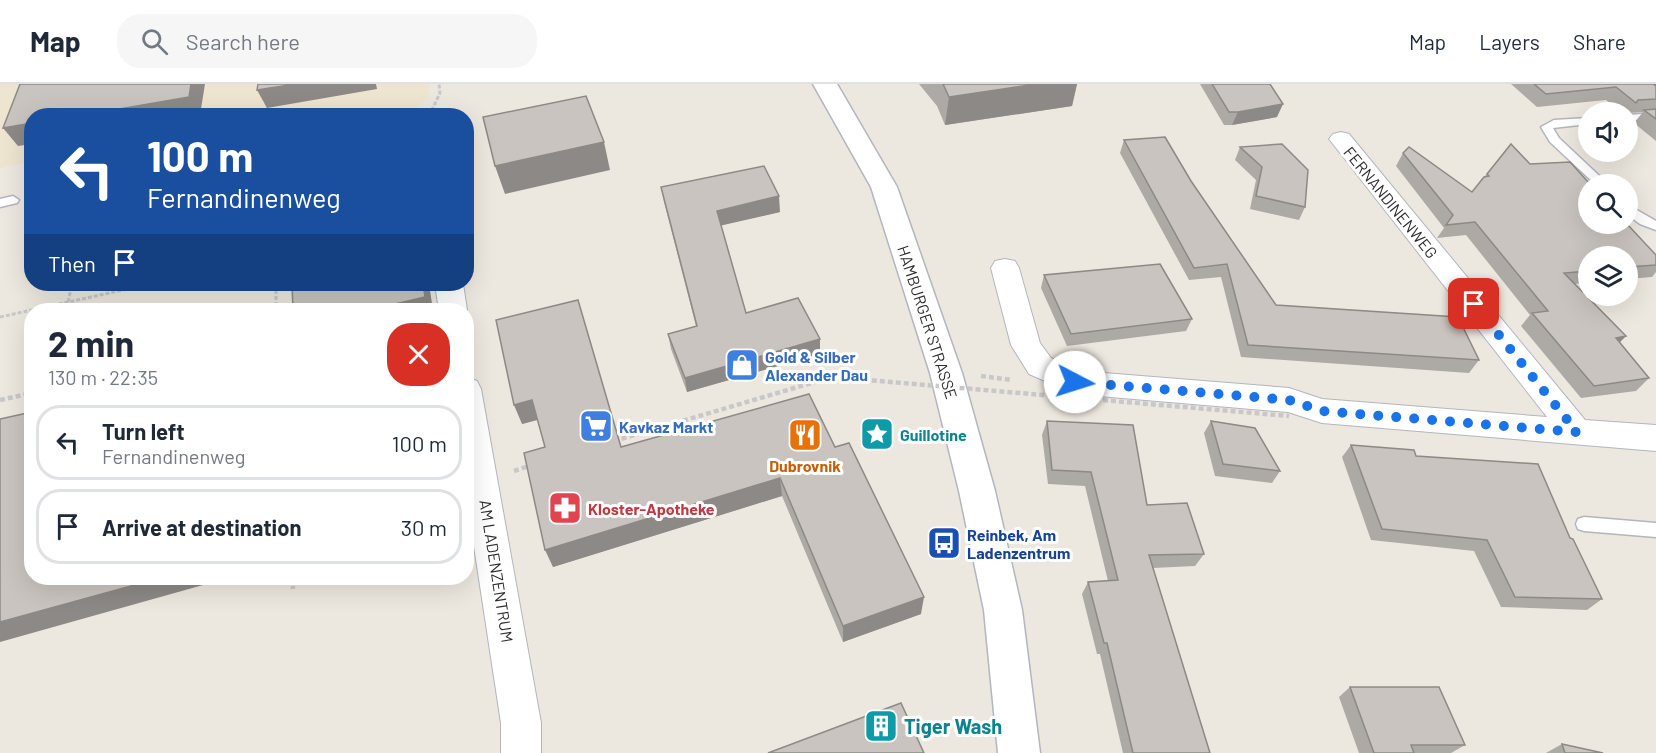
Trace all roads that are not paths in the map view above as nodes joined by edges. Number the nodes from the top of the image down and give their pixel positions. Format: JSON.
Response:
{"nodes":[{"id":1,"x":825,"y":84,"type":"edge"},
{"id":2,"x":1656,"y":116,"type":"edge"},
{"id":3,"x":1638,"y":117,"type":"edge"},
{"id":4,"x":1578,"y":122,"type":"edge"},
{"id":5,"x":1341,"y":139,"type":"dead end"},
{"id":6,"x":1578,"y":162,"type":"edge"},
{"id":7,"x":1578,"y":162,"type":"edge"},
{"id":8,"x":1591,"y":174,"type":"edge"},
{"id":9,"x":13,"y":200,"type":"dead end"},
{"id":10,"x":0,"y":203,"type":"edge"},
{"id":11,"x":1638,"y":216,"type":"edge"},
{"id":12,"x":1656,"y":226,"type":"edge"},
{"id":13,"x":1005,"y":267,"type":"dead end"},
{"id":14,"x":1577,"y":432,"type":"junction"},
{"id":15,"x":474,"y":434,"type":"edge"},
{"id":16,"x":1656,"y":438,"type":"edge"},
{"id":17,"x":1584,"y":524,"type":"dead end"},
{"id":18,"x":1656,"y":530,"type":"edge"},
{"id":19,"x":521,"y":753,"type":"edge"},
{"id":20,"x":1019,"y":753,"type":"edge"}],
"edges":[{"from":1,"to":20,"type":"main road","name":"HAMBURGER STRASSE"},
{"from":2,"to":3,"type":"lane"},
{"from":4,"to":7,"type":"lane"},
{"from":5,"to":14,"type":"street","name":"FERNANDINENWEG"},
{"from":6,"to":8,"type":"lane"},
{"from":9,"to":10,"type":"lane"},
{"from":11,"to":12,"type":"lane"},
{"from":13,"to":14,"type":"street"},
{"from":14,"to":16,"type":"street"},
{"from":15,"to":19,"type":"street","name":"AM LADENZENTRUM"},
{"from":17,"to":18,"type":"lane"}]}
